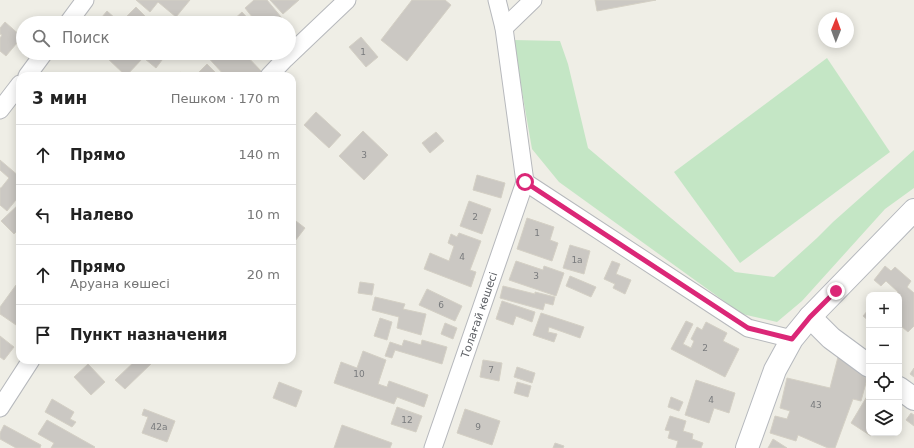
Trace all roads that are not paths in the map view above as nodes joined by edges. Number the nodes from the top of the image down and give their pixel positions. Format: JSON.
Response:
{"nodes":[{"id":1,"x":86,"y":0,"type":"edge"},
{"id":2,"x":347,"y":0,"type":"edge"},
{"id":3,"x":497,"y":0,"type":"edge"},
{"id":4,"x":533,"y":0,"type":"edge"},
{"id":5,"x":73,"y":16,"type":"edge"},
{"id":6,"x":504,"y":28,"type":"junction"},
{"id":7,"x":296,"y":49,"type":"edge"},
{"id":8,"x":39,"y":60,"type":"edge"},
{"id":9,"x":284,"y":60,"type":"edge"},
{"id":10,"x":30,"y":72,"type":"edge"},
{"id":11,"x":274,"y":72,"type":"edge"},
{"id":12,"x":16,"y":89,"type":"edge"},
{"id":13,"x":0,"y":110,"type":"edge"},
{"id":14,"x":525,"y":182,"type":"junction"},
{"id":15,"x":914,"y":210,"type":"edge"},
{"id":16,"x":810,"y":317,"type":"junction"},
{"id":17,"x":792,"y":339,"type":"junction"},
{"id":18,"x":28,"y":364,"type":"edge"},
{"id":19,"x":866,"y":364,"type":"edge"},
{"id":20,"x":902,"y":390,"type":"edge"},
{"id":21,"x":914,"y":399,"type":"edge"},
{"id":22,"x":0,"y":408,"type":"edge"},
{"id":23,"x":433,"y":448,"type":"edge"},
{"id":24,"x":747,"y":448,"type":"edge"}],
"edges":[{"from":1,"to":5,"type":"street"},
{"from":2,"to":7,"type":"street"},
{"from":3,"to":6,"type":"street"},
{"from":4,"to":6,"type":"street"},
{"from":6,"to":14,"type":"street"},
{"from":8,"to":10,"type":"street"},
{"from":9,"to":11,"type":"street"},
{"from":12,"to":13,"type":"street"},
{"from":14,"to":17,"type":"street"},
{"from":14,"to":23,"type":"street","name":"Толағай көшесі"},
{"from":15,"to":16,"type":"street"},
{"from":16,"to":17,"type":"street"},
{"from":16,"to":19,"type":"street"},
{"from":17,"to":24,"type":"street"},
{"from":18,"to":22,"type":"street"},
{"from":20,"to":21,"type":"street"}]}
